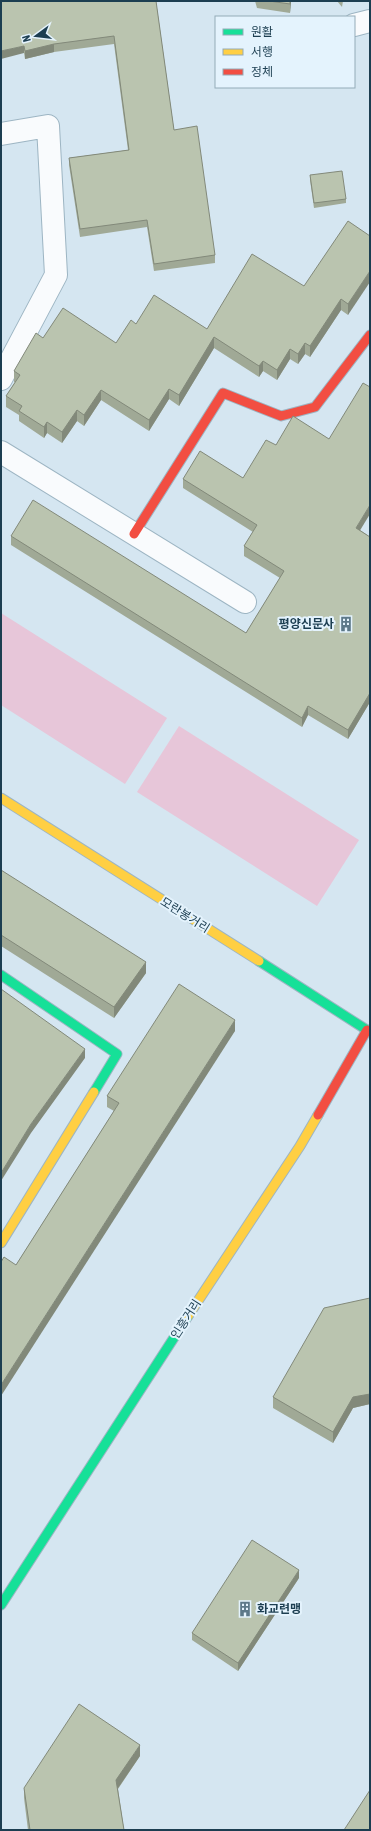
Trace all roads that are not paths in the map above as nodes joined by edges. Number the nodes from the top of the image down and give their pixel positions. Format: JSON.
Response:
{"nodes":[{"id":1,"x":370,"y":21,"type":"edge"},
{"id":2,"x":355,"y":25,"type":"edge"},
{"id":3,"x":1,"y":134,"type":"edge"},
{"id":4,"x":369,"y":338,"type":"edge"},
{"id":5,"x":1,"y":379,"type":"edge"},
{"id":6,"x":1,"y":452,"type":"edge"},
{"id":7,"x":134,"y":534,"type":"junction"},
{"id":8,"x":246,"y":602,"type":"dead end"},
{"id":9,"x":1,"y":798,"type":"edge"},
{"id":10,"x":1,"y":975,"type":"edge"},
{"id":11,"x":369,"y":1029,"type":"edge"},
{"id":12,"x":1,"y":1243,"type":"edge"},
{"id":13,"x":1,"y":1605,"type":"edge"}],
"edges":[{"from":1,"to":2,"type":"street"},
{"from":3,"to":5,"type":"street"},
{"from":4,"to":7,"type":"main road"},
{"from":6,"to":7,"type":"street"},
{"from":7,"to":8,"type":"street"},
{"from":9,"to":11,"type":"main road","name":"모란봉거리"},
{"from":10,"to":12,"type":"main road"},
{"from":11,"to":13,"type":"main road","name":"인흥거리"}]}
